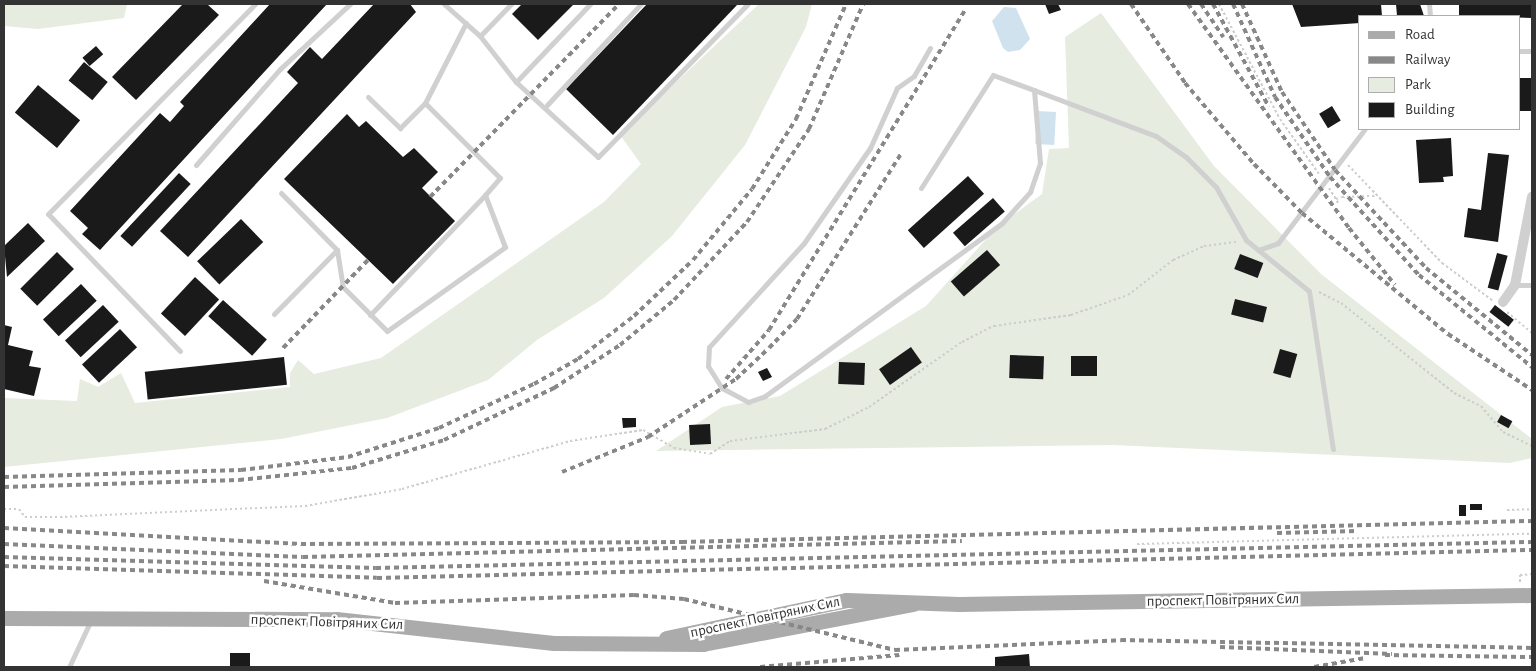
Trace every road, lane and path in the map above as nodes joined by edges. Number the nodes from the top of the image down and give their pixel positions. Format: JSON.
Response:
{"nodes":[{"id":1,"x":255,"y":4,"type":"edge"},
{"id":2,"x":350,"y":4,"type":"edge"},
{"id":3,"x":445,"y":4,"type":"edge"},
{"id":4,"x":511,"y":4,"type":"edge"},
{"id":5,"x":590,"y":4,"type":"edge"},
{"id":6,"x":640,"y":4,"type":"edge"},
{"id":7,"x":748,"y":4,"type":"edge"},
{"id":8,"x":1220,"y":4,"type":"edge"},
{"id":9,"x":466,"y":23,"type":"junction"},
{"id":10,"x":480,"y":36,"type":"junction"},
{"id":11,"x":930,"y":48,"type":"dead end"},
{"id":12,"x":516,"y":82,"type":"junction"},
{"id":13,"x":1034,"y":90,"type":"junction"},
{"id":14,"x":368,"y":97,"type":"dead end"},
{"id":15,"x":425,"y":103,"type":"junction"},
{"id":16,"x":547,"y":105,"type":"junction"},
{"id":17,"x":1364,"y":130,"type":"edge"},
{"id":18,"x":1347,"y":155,"type":"junction"},
{"id":19,"x":196,"y":165,"type":"dead end"},
{"id":20,"x":1325,"y":182,"type":"junction"},
{"id":21,"x":921,"y":188,"type":"dead end"},
{"id":22,"x":281,"y":193,"type":"dead end"},
{"id":23,"x":485,"y":195,"type":"junction"},
{"id":24,"x":1376,"y":196,"type":"junction"},
{"id":25,"x":1532,"y":197,"type":"edge"},
{"id":26,"x":1336,"y":199,"type":"junction"},
{"id":27,"x":1338,"y":203,"type":"dead end"},
{"id":28,"x":1246,"y":240,"type":"junction"},
{"id":29,"x":337,"y":250,"type":"junction"},
{"id":30,"x":1258,"y":250,"type":"junction"},
{"id":31,"x":1515,"y":285,"type":"junction"},
{"id":32,"x":1532,"y":285,"type":"edge"},
{"id":33,"x":1309,"y":291,"type":"junction"},
{"id":34,"x":1503,"y":302,"type":"dead end"},
{"id":35,"x":274,"y":314,"type":"dead end"},
{"id":36,"x":370,"y":314,"type":"junction"},
{"id":37,"x":1532,"y":333,"type":"edge"},
{"id":38,"x":180,"y":351,"type":"dead end"},
{"id":39,"x":1532,"y":446,"type":"edge"},
{"id":40,"x":1333,"y":449,"type":"dead end"},
{"id":41,"x":4,"y":509,"type":"edge"},
{"id":42,"x":1532,"y":509,"type":"edge"},
{"id":43,"x":1507,"y":510,"type":"dead end"},
{"id":44,"x":1532,"y":534,"type":"edge"},
{"id":45,"x":1136,"y":544,"type":"dead end"},
{"id":46,"x":1532,"y":574,"type":"edge"},
{"id":47,"x":1520,"y":582,"type":"dead end"},
{"id":48,"x":1532,"y":596,"type":"edge"},
{"id":49,"x":4,"y":618,"type":"edge"},
{"id":50,"x":91,"y":620,"type":"junction"},
{"id":51,"x":69,"y":667,"type":"edge"}],
"edges":[{"from":1,"to":38,"type":"lane"},
{"from":2,"to":19,"type":"lane"},
{"from":3,"to":9,"type":"lane"},
{"from":4,"to":10,"type":"lane"},
{"from":5,"to":12,"type":"lane"},
{"from":6,"to":16,"type":"lane"},
{"from":7,"to":16,"type":"lane"},
{"from":8,"to":20,"type":"path"},
{"from":9,"to":10,"type":"lane"},
{"from":9,"to":15,"type":"lane"},
{"from":10,"to":12,"type":"lane"},
{"from":11,"to":13,"type":"lane"},
{"from":12,"to":16,"type":"lane"},
{"from":13,"to":21,"type":"lane"},
{"from":13,"to":28,"type":"lane"},
{"from":14,"to":15,"type":"lane"},
{"from":15,"to":23,"type":"lane"},
{"from":17,"to":18,"type":"lane"},
{"from":18,"to":20,"type":"lane"},
{"from":18,"to":24,"type":"path"},
{"from":20,"to":26,"type":"path"},
{"from":20,"to":30,"type":"lane"},
{"from":22,"to":29,"type":"lane"},
{"from":23,"to":36,"type":"lane"},
{"from":23,"to":36,"type":"lane"},
{"from":24,"to":26,"type":"path"},
{"from":24,"to":37,"type":"path"},
{"from":25,"to":31,"type":"street"},
{"from":26,"to":27,"type":"path"},
{"from":28,"to":30,"type":"lane"},
{"from":28,"to":41,"type":"path"},
{"from":29,"to":35,"type":"lane"},
{"from":29,"to":36,"type":"lane"},
{"from":30,"to":33,"type":"lane"},
{"from":31,"to":32,"type":"lane"},
{"from":31,"to":34,"type":"street"},
{"from":33,"to":39,"type":"path"},
{"from":33,"to":40,"type":"lane"},
{"from":42,"to":43,"type":"path"},
{"from":44,"to":45,"type":"path"},
{"from":46,"to":47,"type":"path"},
{"from":48,"to":50,"type":"main road","name":"проспект Повітряних Сил"},
{"from":49,"to":50,"type":"main road","name":"проспект Повітряних Сил"},
{"from":50,"to":51,"type":"lane"}]}
